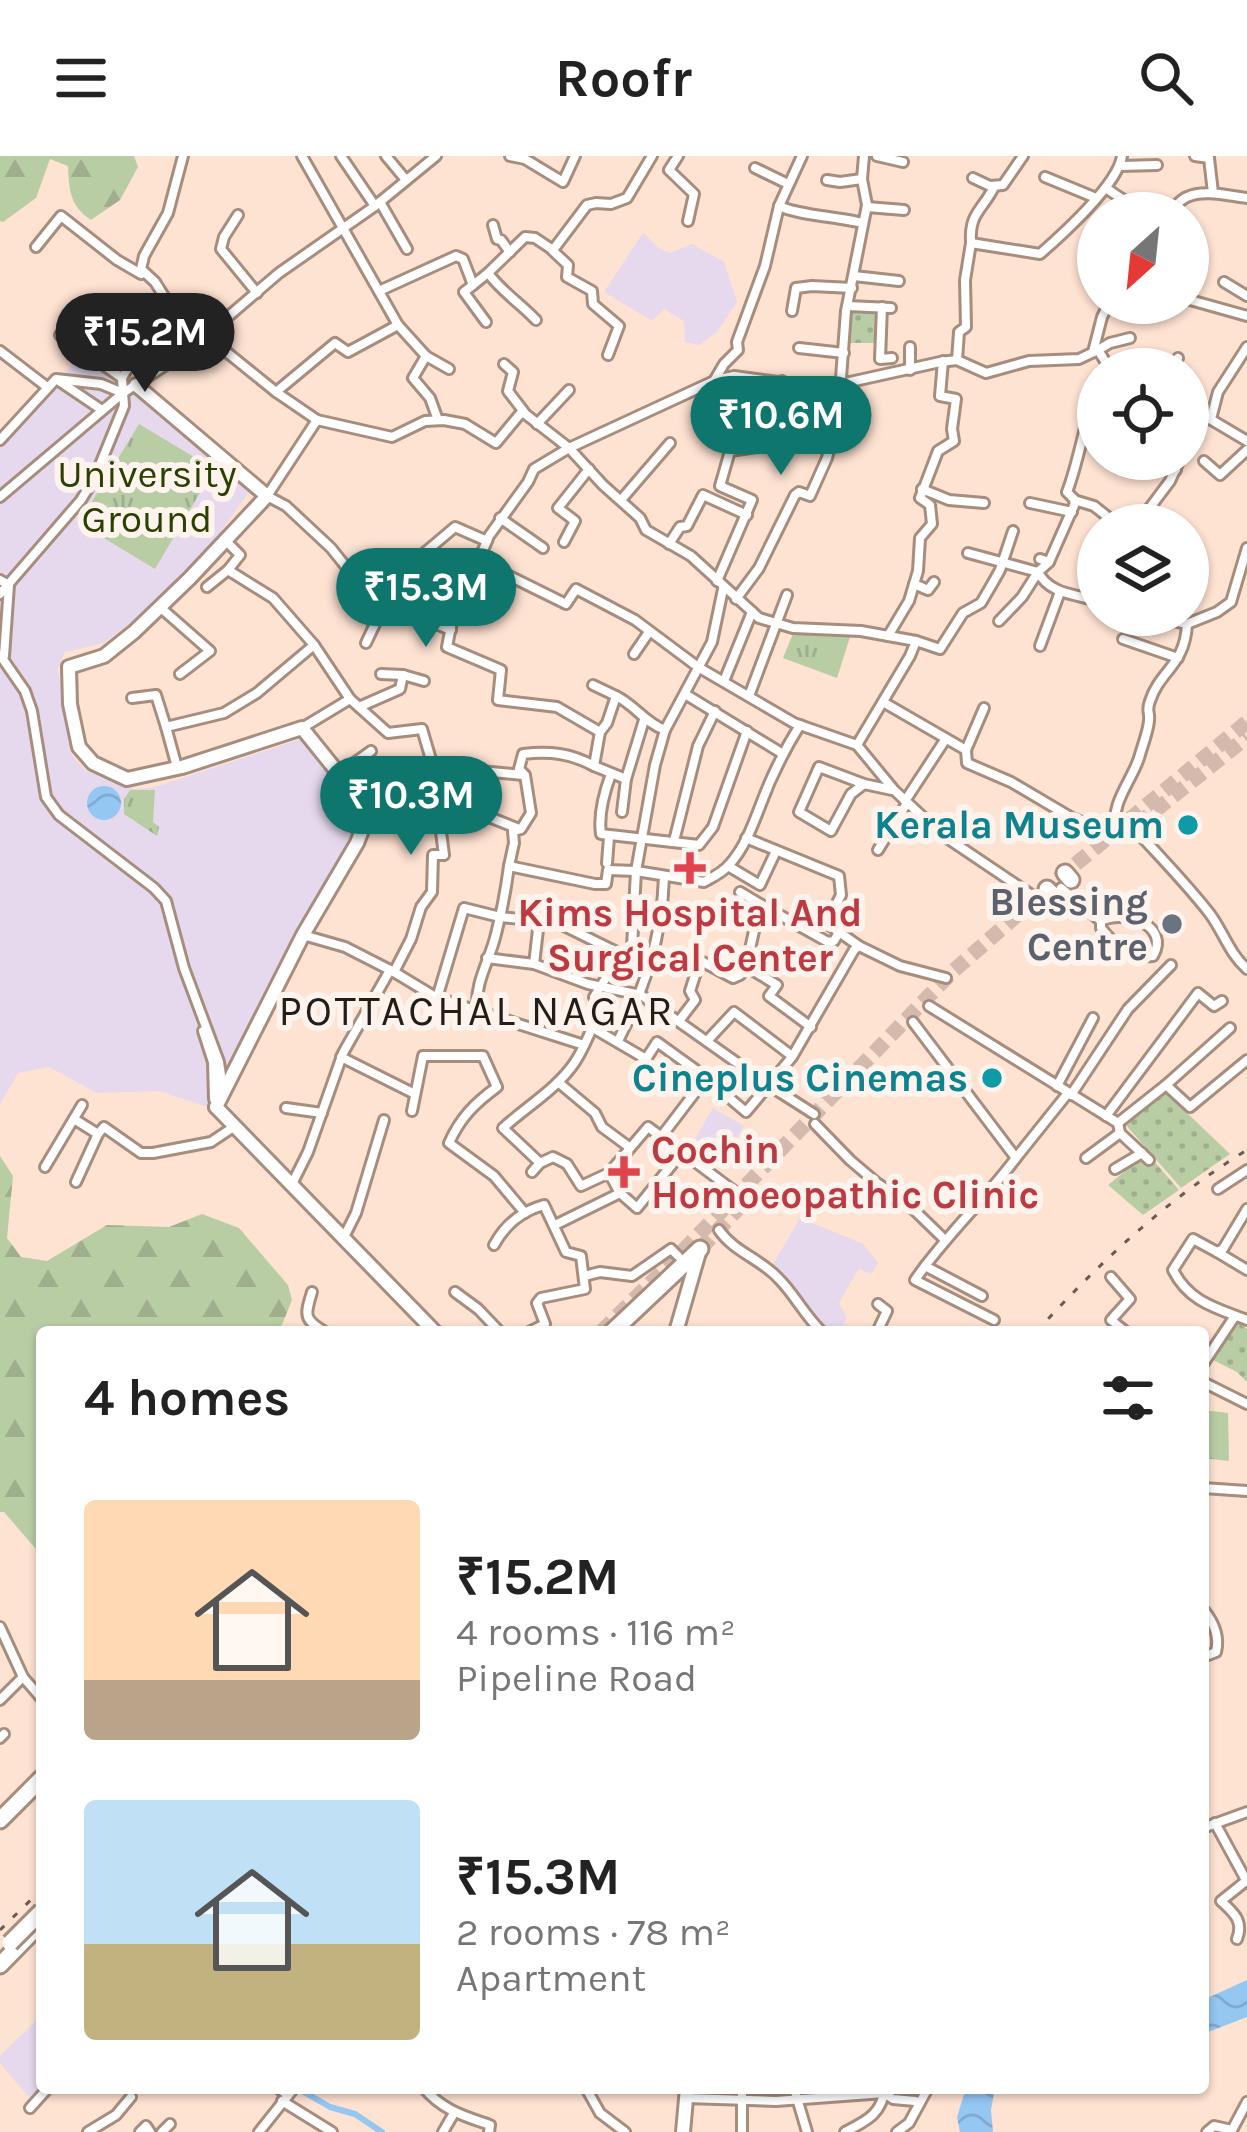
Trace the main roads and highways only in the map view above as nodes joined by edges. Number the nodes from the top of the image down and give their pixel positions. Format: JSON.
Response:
{"nodes":[{"id":1,"x":124,"y":382,"type":"road end"},
{"id":2,"x":222,"y":1118,"type":"junction"},
{"id":3,"x":700,"y":1249,"type":"tunnel mouth"},
{"id":4,"x":684,"y":1265,"type":"junction"},
{"id":5,"x":422,"y":1326,"type":"edge"},
{"id":6,"x":422,"y":1326,"type":"edge"},
{"id":7,"x":617,"y":1326,"type":"edge"},
{"id":8,"x":677,"y":1326,"type":"edge"},
{"id":9,"x":36,"y":1784,"type":"edge"},
{"id":10,"x":0,"y":1820,"type":"edge"},
{"id":11,"x":36,"y":1918,"type":"edge"},
{"id":12,"x":36,"y":1927,"type":"edge"},
{"id":13,"x":9,"y":1949,"type":"edge"},
{"id":14,"x":0,"y":1965,"type":"edge"},
{"id":15,"x":686,"y":2094,"type":"edge"},
{"id":16,"x":683,"y":2132,"type":"edge"}],
"edges":[{"from":1,"to":2,"type":"main road"},
{"from":2,"to":5,"type":"main road"},
{"from":2,"to":6,"type":"main road"},
{"from":3,"to":4,"type":"highway"},
{"from":4,"to":7,"type":"highway"},
{"from":4,"to":8,"type":"main road"},
{"from":9,"to":10,"type":"highway"},
{"from":11,"to":13,"type":"highway","bridge":true},
{"from":12,"to":13,"type":"highway","bridge":true},
{"from":13,"to":14,"type":"highway"},
{"from":15,"to":16,"type":"main road"}]}
